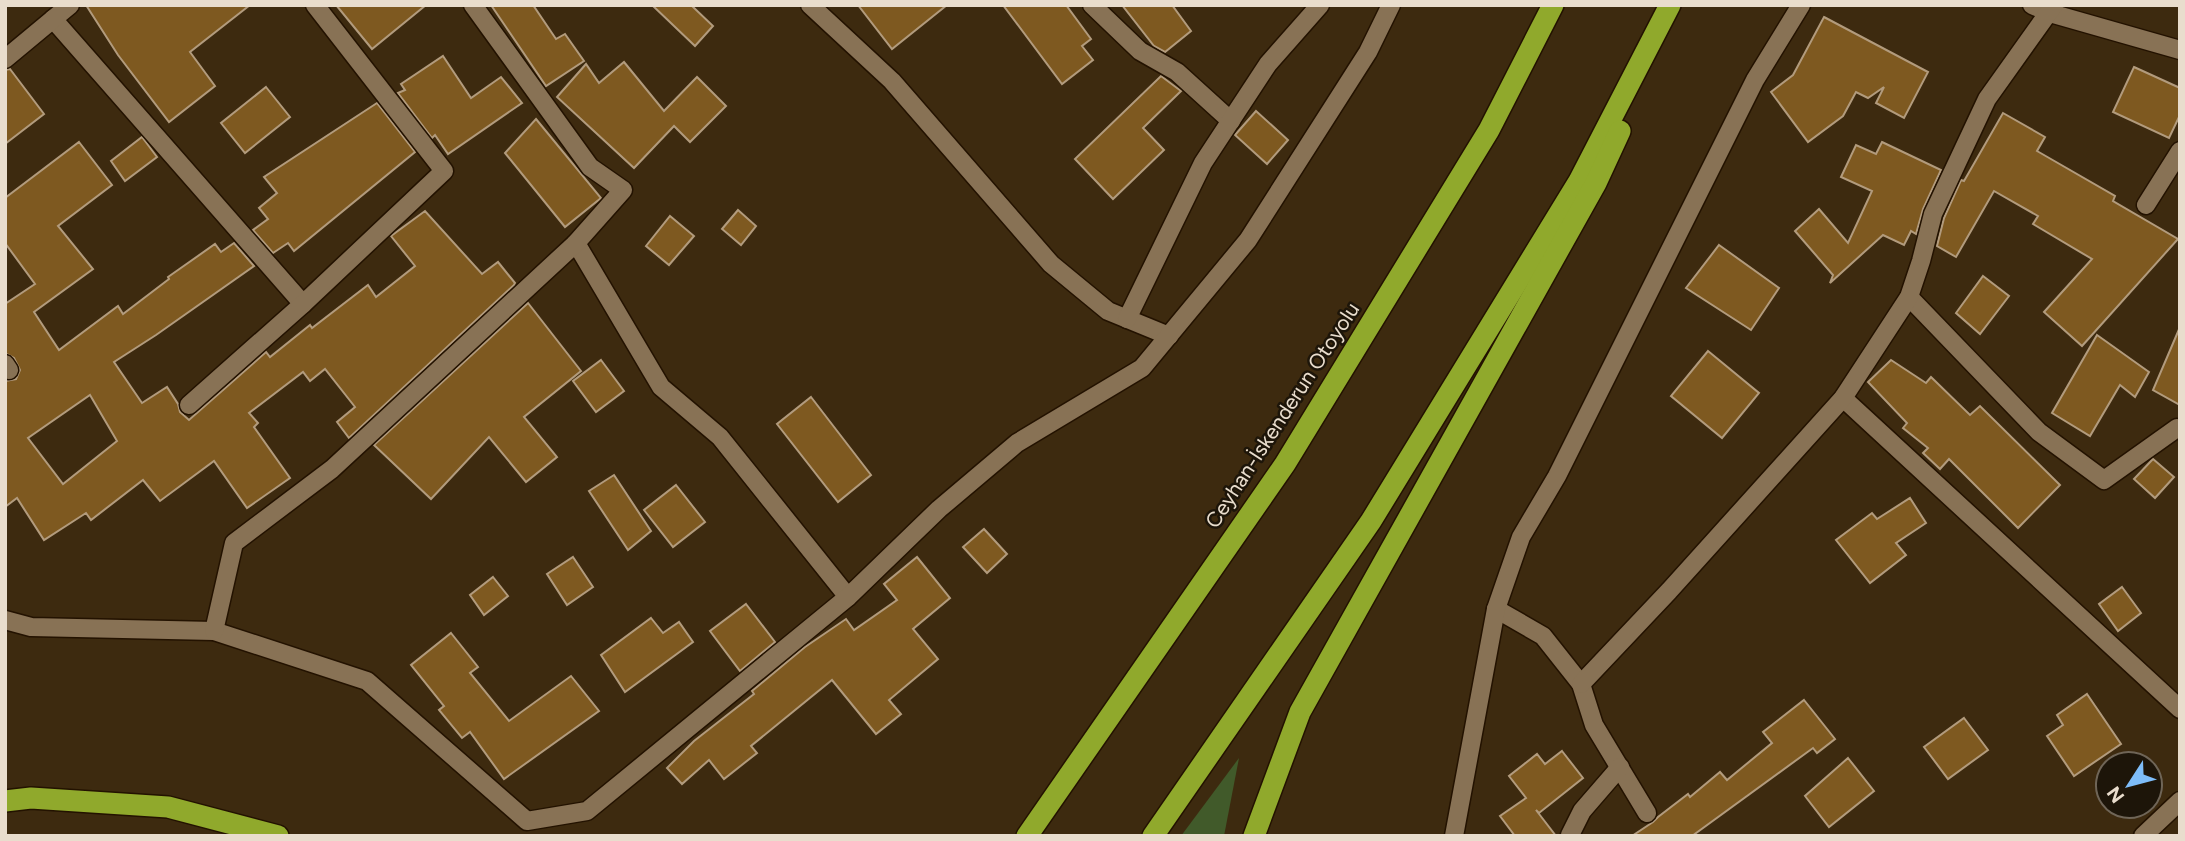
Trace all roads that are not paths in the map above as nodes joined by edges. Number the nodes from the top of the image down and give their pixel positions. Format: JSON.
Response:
{"nodes":[{"id":1,"x":70,"y":5,"type":"edge"},
{"id":2,"x":315,"y":5,"type":"edge"},
{"id":3,"x":473,"y":5,"type":"edge"},
{"id":4,"x":810,"y":5,"type":"edge"},
{"id":5,"x":1092,"y":5,"type":"edge"},
{"id":6,"x":1320,"y":5,"type":"edge"},
{"id":7,"x":1391,"y":5,"type":"edge"},
{"id":8,"x":1553,"y":5,"type":"edge"},
{"id":9,"x":1670,"y":5,"type":"edge"},
{"id":10,"x":1678,"y":5,"type":"edge"},
{"id":11,"x":1801,"y":5,"type":"edge"},
{"id":12,"x":2032,"y":5,"type":"edge"},
{"id":13,"x":2052,"y":9,"type":"edge"},
{"id":14,"x":53,"y":19,"type":"junction"},
{"id":15,"x":2180,"y":50,"type":"edge"},
{"id":16,"x":5,"y":60,"type":"edge"},
{"id":17,"x":1231,"y":121,"type":"junction"},
{"id":18,"x":2180,"y":151,"type":"edge"},
{"id":19,"x":2146,"y":205,"type":"dead end"},
{"id":20,"x":576,"y":243,"type":"junction"},
{"id":21,"x":1909,"y":297,"type":"junction"},
{"id":22,"x":303,"y":304,"type":"junction"},
{"id":23,"x":1127,"y":319,"type":"junction"},
{"id":24,"x":1169,"y":336,"type":"junction"},
{"id":25,"x":1843,"y":398,"type":"junction"},
{"id":26,"x":189,"y":405,"type":"dead end"},
{"id":27,"x":2180,"y":429,"type":"edge"},
{"id":28,"x":848,"y":597,"type":"junction"},
{"id":29,"x":1496,"y":609,"type":"junction"},
{"id":30,"x":5,"y":620,"type":"edge"},
{"id":31,"x":214,"y":631,"type":"junction"},
{"id":32,"x":1581,"y":684,"type":"junction"},
{"id":33,"x":2180,"y":709,"type":"edge"},
{"id":34,"x":1620,"y":767,"type":"junction"},
{"id":35,"x":5,"y":801,"type":"edge"},
{"id":36,"x":2180,"y":801,"type":"edge"},
{"id":37,"x":1647,"y":813,"type":"dead end"},
{"id":38,"x":1570,"y":835,"type":"edge"},
{"id":39,"x":278,"y":836,"type":"edge"},
{"id":40,"x":1027,"y":836,"type":"edge"},
{"id":41,"x":1153,"y":836,"type":"edge"},
{"id":42,"x":1254,"y":836,"type":"edge"},
{"id":43,"x":1454,"y":836,"type":"edge"},
{"id":44,"x":2143,"y":836,"type":"edge"}],
"edges":[{"from":1,"to":14,"type":"street"},
{"from":2,"to":22,"type":"street"},
{"from":3,"to":20,"type":"street"},
{"from":4,"to":23,"type":"street"},
{"from":5,"to":17,"type":"street"},
{"from":6,"to":17,"type":"street"},
{"from":7,"to":24,"type":"street"},
{"from":8,"to":40,"type":"highway","name":"Ceyhan-İskenderun Otoyolu"},
{"from":9,"to":41,"type":"highway"},
{"from":10,"to":42,"type":"highway"},
{"from":11,"to":29,"type":"street"},
{"from":12,"to":13,"type":"street"},
{"from":13,"to":15,"type":"street"},
{"from":13,"to":21,"type":"street"},
{"from":14,"to":16,"type":"street"},
{"from":14,"to":22,"type":"street"},
{"from":17,"to":23,"type":"street"},
{"from":18,"to":19,"type":"street"},
{"from":20,"to":28,"type":"street"},
{"from":20,"to":31,"type":"street"},
{"from":21,"to":25,"type":"street"},
{"from":21,"to":27,"type":"street"},
{"from":22,"to":26,"type":"street"},
{"from":23,"to":24,"type":"street"},
{"from":24,"to":28,"type":"street"},
{"from":25,"to":32,"type":"street"},
{"from":25,"to":33,"type":"street"},
{"from":28,"to":31,"type":"street"},
{"from":29,"to":32,"type":"street"},
{"from":29,"to":43,"type":"street"},
{"from":30,"to":31,"type":"street"},
{"from":32,"to":34,"type":"street"},
{"from":34,"to":37,"type":"street"},
{"from":34,"to":38,"type":"street"},
{"from":35,"to":39,"type":"highway"},
{"from":36,"to":44,"type":"street"}]}
